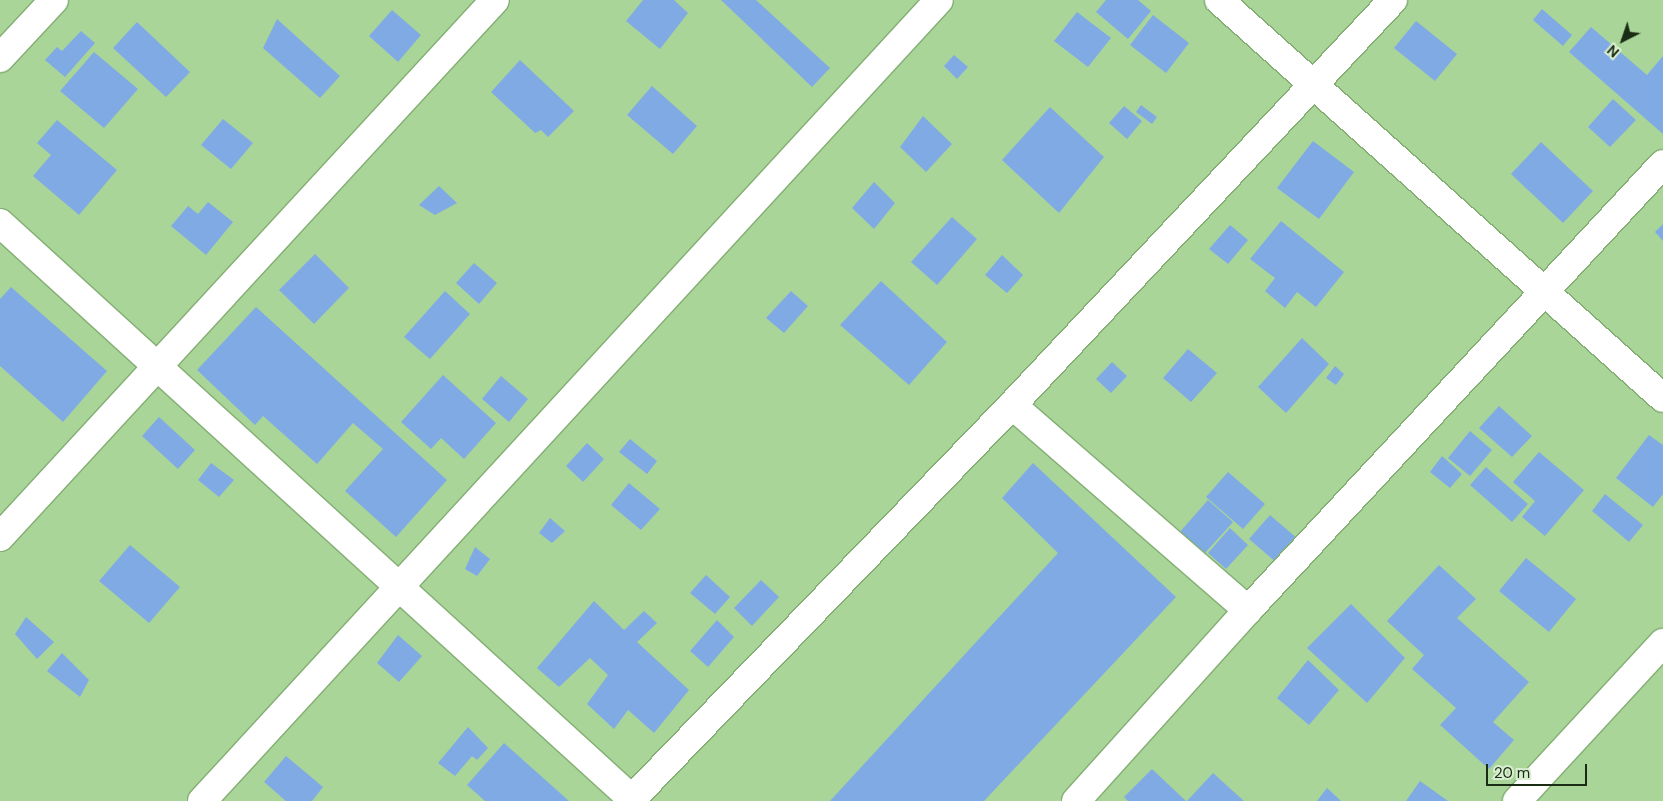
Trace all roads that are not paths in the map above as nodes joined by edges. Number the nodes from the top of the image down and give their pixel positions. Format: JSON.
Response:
{"nodes":[{"id":1,"x":54,"y":0,"type":"edge"},
{"id":2,"x":495,"y":0,"type":"edge"},
{"id":3,"x":939,"y":0,"type":"edge"},
{"id":4,"x":1219,"y":0,"type":"edge"},
{"id":5,"x":1392,"y":0,"type":"edge"},
{"id":6,"x":0,"y":58,"type":"edge"},
{"id":7,"x":1314,"y":86,"type":"junction"},
{"id":8,"x":1663,"y":164,"type":"edge"},
{"id":9,"x":0,"y":223,"type":"edge"},
{"id":10,"x":1543,"y":291,"type":"junction"},
{"id":11,"x":158,"y":366,"type":"junction"},
{"id":12,"x":1663,"y":398,"type":"edge"},
{"id":13,"x":1012,"y":405,"type":"junction"},
{"id":14,"x":0,"y":537,"type":"edge"},
{"id":15,"x":398,"y":585,"type":"junction"},
{"id":16,"x":1248,"y":610,"type":"junction"},
{"id":17,"x":1663,"y":643,"type":"edge"},
{"id":18,"x":632,"y":800,"type":"edge"},
{"id":19,"x":202,"y":801,"type":"edge"},
{"id":20,"x":1076,"y":801,"type":"edge"},
{"id":21,"x":1517,"y":801,"type":"edge"}],
"edges":[{"from":1,"to":6,"type":"street"},
{"from":2,"to":11,"type":"street"},
{"from":3,"to":15,"type":"street"},
{"from":4,"to":7,"type":"street"},
{"from":5,"to":7,"type":"street"},
{"from":7,"to":10,"type":"street"},
{"from":7,"to":13,"type":"street"},
{"from":8,"to":10,"type":"street"},
{"from":9,"to":11,"type":"street"},
{"from":10,"to":12,"type":"street"},
{"from":10,"to":16,"type":"street"},
{"from":11,"to":14,"type":"street"},
{"from":11,"to":15,"type":"street"},
{"from":13,"to":16,"type":"street"},
{"from":13,"to":18,"type":"street"},
{"from":15,"to":18,"type":"street"},
{"from":15,"to":19,"type":"street"},
{"from":16,"to":20,"type":"street"},
{"from":17,"to":21,"type":"street"}]}
